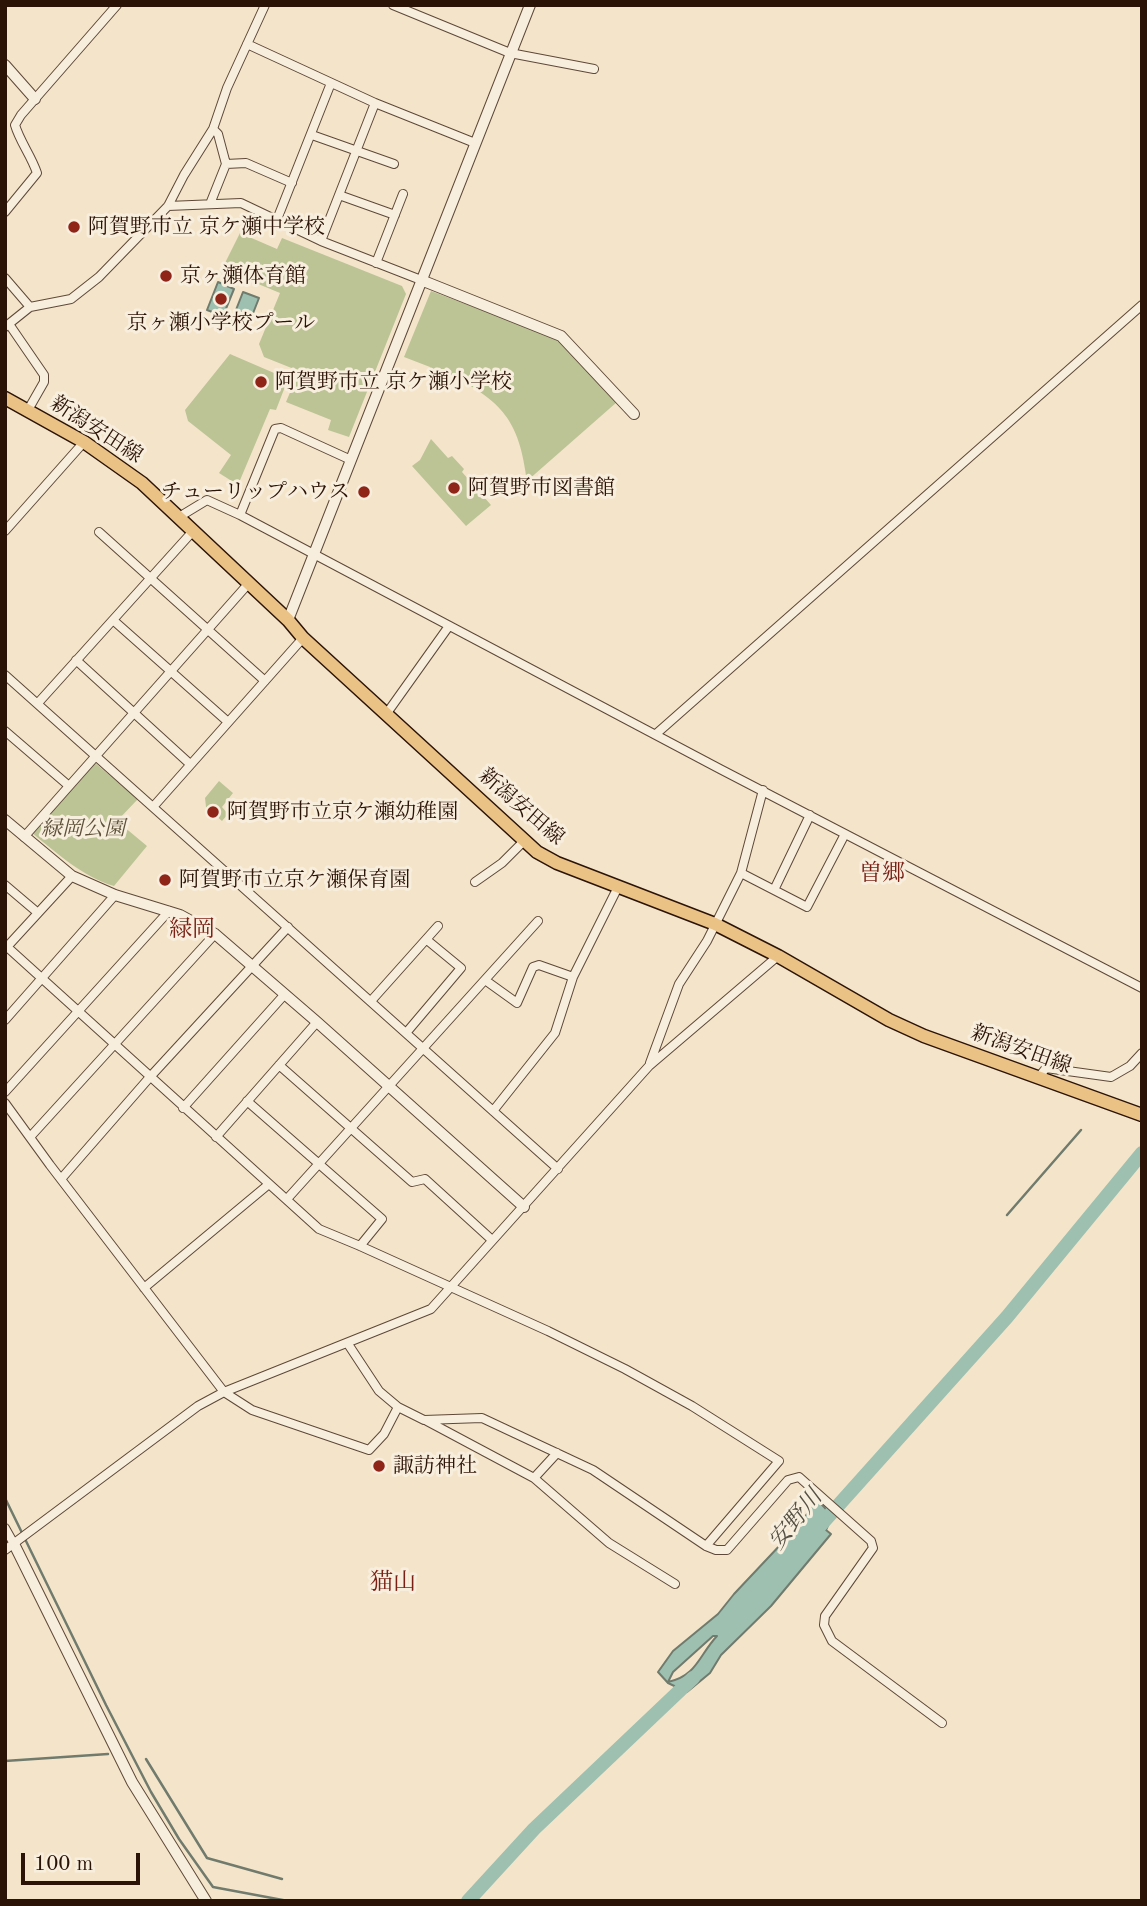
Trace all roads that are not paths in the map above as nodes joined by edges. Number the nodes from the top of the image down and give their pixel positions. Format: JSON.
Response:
{"nodes":[{"id":1,"x":117,"y":5,"type":"edge"},
{"id":2,"x":265,"y":5,"type":"edge"},
{"id":3,"x":393,"y":5,"type":"edge"},
{"id":4,"x":530,"y":5,"type":"edge"},
{"id":5,"x":247,"y":44,"type":"junction"},
{"id":6,"x":510,"y":53,"type":"junction"},
{"id":7,"x":5,"y":65,"type":"edge"},
{"id":8,"x":594,"y":69,"type":"dead end"},
{"id":9,"x":331,"y":83,"type":"junction"},
{"id":10,"x":35,"y":99,"type":"junction"},
{"id":11,"x":374,"y":103,"type":"junction"},
{"id":12,"x":213,"y":129,"type":"junction"},
{"id":13,"x":312,"y":135,"type":"junction"},
{"id":14,"x":475,"y":143,"type":"junction"},
{"id":15,"x":356,"y":152,"type":"junction"},
{"id":16,"x":226,"y":164,"type":"junction"},
{"id":17,"x":394,"y":164,"type":"dead end"},
{"id":18,"x":292,"y":183,"type":"junction"},
{"id":19,"x":339,"y":194,"type":"junction"},
{"id":20,"x":403,"y":194,"type":"dead end"},
{"id":21,"x":210,"y":204,"type":"junction"},
{"id":22,"x":168,"y":206,"type":"junction"},
{"id":23,"x":5,"y":212,"type":"edge"},
{"id":24,"x":395,"y":215,"type":"junction"},
{"id":25,"x":276,"y":222,"type":"junction"},
{"id":26,"x":321,"y":242,"type":"junction"},
{"id":27,"x":376,"y":264,"type":"junction"},
{"id":28,"x":5,"y":278,"type":"edge"},
{"id":29,"x":421,"y":280,"type":"junction"},
{"id":30,"x":1142,"y":305,"type":"edge"},
{"id":31,"x":30,"y":307,"type":"junction"},
{"id":32,"x":7,"y":326,"type":"edge"},
{"id":33,"x":5,"y":398,"type":"edge"},
{"id":34,"x":28,"y":410,"type":"junction"},
{"id":35,"x":634,"y":414,"type":"dead end"},
{"id":36,"x":84,"y":442,"type":"junction"},
{"id":37,"x":351,"y":460,"type":"junction"},
{"id":38,"x":240,"y":514,"type":"junction"},
{"id":39,"x":179,"y":517,"type":"junction"},
{"id":40,"x":194,"y":530,"type":"junction"},
{"id":41,"x":5,"y":531,"type":"edge"},
{"id":42,"x":99,"y":532,"type":"dead end"},
{"id":43,"x":314,"y":555,"type":"junction"},
{"id":44,"x":150,"y":578,"type":"junction"},
{"id":45,"x":249,"y":583,"type":"junction"},
{"id":46,"x":113,"y":620,"type":"junction"},
{"id":47,"x":288,"y":620,"type":"junction"},
{"id":48,"x":449,"y":626,"type":"junction"},
{"id":49,"x":208,"y":629,"type":"junction"},
{"id":50,"x":303,"y":638,"type":"junction"},
{"id":51,"x":76,"y":660,"type":"junction"},
{"id":52,"x":171,"y":671,"type":"junction"},
{"id":53,"x":5,"y":674,"type":"edge"},
{"id":54,"x":265,"y":681,"type":"junction"},
{"id":55,"x":37,"y":703,"type":"junction"},
{"id":56,"x":387,"y":713,"type":"junction"},
{"id":57,"x":133,"y":714,"type":"junction"},
{"id":58,"x":228,"y":722,"type":"junction"},
{"id":59,"x":5,"y":731,"type":"edge"},
{"id":60,"x":656,"y":734,"type":"junction"},
{"id":61,"x":96,"y":756,"type":"junction"},
{"id":62,"x":190,"y":764,"type":"junction"},
{"id":63,"x":69,"y":786,"type":"junction"},
{"id":64,"x":763,"y":790,"type":"junction"},
{"id":65,"x":153,"y":807,"type":"junction"},
{"id":66,"x":810,"y":816,"type":"junction"},
{"id":67,"x":5,"y":820,"type":"edge"},
{"id":68,"x":845,"y":834,"type":"junction"},
{"id":69,"x":24,"y":837,"type":"junction"},
{"id":70,"x":524,"y":841,"type":"junction"},
{"id":71,"x":741,"y":873,"type":"junction"},
{"id":72,"x":72,"y":876,"type":"junction"},
{"id":73,"x":475,"y":882,"type":"dead end"},
{"id":74,"x":5,"y":885,"type":"edge"},
{"id":75,"x":618,"y":887,"type":"junction"},
{"id":76,"x":774,"y":890,"type":"junction"},
{"id":77,"x":115,"y":895,"type":"junction"},
{"id":78,"x":169,"y":911,"type":"junction"},
{"id":79,"x":38,"y":913,"type":"junction"},
{"id":80,"x":538,"y":921,"type":"dead end"},
{"id":81,"x":715,"y":924,"type":"junction"},
{"id":82,"x":438,"y":926,"type":"dead end"},
{"id":83,"x":288,"y":927,"type":"junction"},
{"id":84,"x":215,"y":934,"type":"junction"},
{"id":85,"x":427,"y":940,"type":"junction"},
{"id":86,"x":6,"y":947,"type":"edge"},
{"id":87,"x":778,"y":956,"type":"junction"},
{"id":88,"x":252,"y":965,"type":"junction"},
{"id":89,"x":573,"y":977,"type":"junction"},
{"id":90,"x":43,"y":979,"type":"junction"},
{"id":91,"x":485,"y":980,"type":"junction"},
{"id":92,"x":1142,"y":988,"type":"edge"},
{"id":93,"x":285,"y":994,"type":"junction"},
{"id":94,"x":371,"y":1001,"type":"junction"},
{"id":95,"x":78,"y":1012,"type":"junction"},
{"id":96,"x":5,"y":1020,"type":"edge"},
{"id":97,"x":317,"y":1022,"type":"junction"},
{"id":98,"x":406,"y":1033,"type":"junction"},
{"id":99,"x":114,"y":1044,"type":"junction"},
{"id":100,"x":423,"y":1048,"type":"junction"},
{"id":101,"x":1142,"y":1053,"type":"edge"},
{"id":102,"x":279,"y":1065,"type":"junction"},
{"id":103,"x":649,"y":1066,"type":"junction"},
{"id":104,"x":150,"y":1077,"type":"junction"},
{"id":105,"x":1038,"y":1077,"type":"junction"},
{"id":106,"x":389,"y":1086,"type":"junction"},
{"id":107,"x":5,"y":1092,"type":"edge"},
{"id":108,"x":247,"y":1101,"type":"junction"},
{"id":109,"x":5,"y":1104,"type":"edge"},
{"id":110,"x":183,"y":1108,"type":"junction"},
{"id":111,"x":493,"y":1111,"type":"junction"},
{"id":112,"x":1142,"y":1115,"type":"edge"},
{"id":113,"x":350,"y":1129,"type":"junction"},
{"id":114,"x":30,"y":1136,"type":"junction"},
{"id":115,"x":216,"y":1137,"type":"junction"},
{"id":116,"x":318,"y":1164,"type":"junction"},
{"id":117,"x":558,"y":1169,"type":"junction"},
{"id":118,"x":61,"y":1178,"type":"junction"},
{"id":119,"x":269,"y":1184,"type":"junction"},
{"id":120,"x":286,"y":1199,"type":"junction"},
{"id":121,"x":524,"y":1207,"type":"junction"},
{"id":122,"x":492,"y":1240,"type":"junction"},
{"id":123,"x":360,"y":1246,"type":"junction"},
{"id":124,"x":144,"y":1288,"type":"junction"},
{"id":125,"x":451,"y":1288,"type":"junction"},
{"id":126,"x":348,"y":1344,"type":"junction"},
{"id":127,"x":224,"y":1392,"type":"junction"},
{"id":128,"x":398,"y":1407,"type":"junction"},
{"id":129,"x":424,"y":1420,"type":"junction"},
{"id":130,"x":556,"y":1453,"type":"junction"},
{"id":131,"x":534,"y":1478,"type":"junction"},
{"id":132,"x":5,"y":1528,"type":"edge"},
{"id":133,"x":706,"y":1546,"type":"junction"},
{"id":134,"x":10,"y":1547,"type":"edge"},
{"id":135,"x":675,"y":1584,"type":"dead end"},
{"id":136,"x":942,"y":1723,"type":"dead end"},
{"id":137,"x":206,"y":1901,"type":"edge"}],
"edges":[{"from":1,"to":10,"type":"street"},
{"from":2,"to":5,"type":"street"},
{"from":3,"to":6,"type":"street"},
{"from":4,"to":6,"type":"street"},
{"from":5,"to":9,"type":"street"},
{"from":5,"to":12,"type":"street"},
{"from":6,"to":8,"type":"street"},
{"from":6,"to":14,"type":"street"},
{"from":7,"to":10,"type":"street"},
{"from":9,"to":11,"type":"street"},
{"from":9,"to":13,"type":"street"},
{"from":10,"to":23,"type":"street"},
{"from":11,"to":14,"type":"street"},
{"from":11,"to":15,"type":"street"},
{"from":12,"to":16,"type":"street"},
{"from":12,"to":22,"type":"street"},
{"from":13,"to":15,"type":"street"},
{"from":13,"to":18,"type":"street"},
{"from":14,"to":29,"type":"street"},
{"from":15,"to":17,"type":"street"},
{"from":15,"to":19,"type":"street"},
{"from":16,"to":18,"type":"street"},
{"from":16,"to":21,"type":"street"},
{"from":18,"to":25,"type":"street"},
{"from":19,"to":24,"type":"street"},
{"from":19,"to":26,"type":"street"},
{"from":20,"to":24,"type":"street"},
{"from":21,"to":22,"type":"street"},
{"from":21,"to":25,"type":"street"},
{"from":22,"to":31,"type":"street"},
{"from":24,"to":27,"type":"street"},
{"from":25,"to":26,"type":"street"},
{"from":26,"to":27,"type":"street"},
{"from":27,"to":29,"type":"street"},
{"from":28,"to":31,"type":"street"},
{"from":29,"to":35,"type":"street"},
{"from":29,"to":37,"type":"street"},
{"from":30,"to":60,"type":"street"},
{"from":31,"to":32,"type":"street"},
{"from":32,"to":34,"type":"street"},
{"from":33,"to":34,"type":"main road","name":"新潟安田線"},
{"from":34,"to":36,"type":"main road","name":"新潟安田線"},
{"from":36,"to":39,"type":"main road","name":"新潟安田線"},
{"from":36,"to":41,"type":"street"},
{"from":37,"to":38,"type":"street"},
{"from":37,"to":43,"type":"street"},
{"from":38,"to":39,"type":"street"},
{"from":38,"to":43,"type":"street"},
{"from":39,"to":40,"type":"main road","name":"新潟安田線"},
{"from":40,"to":44,"type":"street"},
{"from":40,"to":45,"type":"main road","name":"新潟安田線"},
{"from":42,"to":44,"type":"street"},
{"from":43,"to":47,"type":"street"},
{"from":43,"to":48,"type":"street"},
{"from":44,"to":46,"type":"street"},
{"from":44,"to":49,"type":"street"},
{"from":45,"to":47,"type":"main road","name":"新潟安田線"},
{"from":45,"to":49,"type":"street"},
{"from":46,"to":51,"type":"street"},
{"from":46,"to":52,"type":"street"},
{"from":47,"to":50,"type":"main road","name":"新潟安田線"},
{"from":48,"to":56,"type":"street"},
{"from":48,"to":60,"type":"street"},
{"from":49,"to":52,"type":"street"},
{"from":49,"to":54,"type":"street"},
{"from":50,"to":54,"type":"street"},
{"from":50,"to":56,"type":"main road","name":"新潟安田線"},
{"from":51,"to":55,"type":"street"},
{"from":51,"to":57,"type":"street"},
{"from":52,"to":57,"type":"street"},
{"from":52,"to":58,"type":"street"},
{"from":53,"to":55,"type":"street"},
{"from":54,"to":58,"type":"street"},
{"from":55,"to":61,"type":"street"},
{"from":56,"to":70,"type":"main road","name":"新潟安田線"},
{"from":57,"to":61,"type":"street"},
{"from":57,"to":62,"type":"street"},
{"from":58,"to":62,"type":"street"},
{"from":59,"to":63,"type":"street"},
{"from":60,"to":64,"type":"street"},
{"from":61,"to":63,"type":"street"},
{"from":61,"to":65,"type":"street"},
{"from":62,"to":65,"type":"street"},
{"from":63,"to":69,"type":"street"},
{"from":64,"to":66,"type":"street"},
{"from":64,"to":71,"type":"street"},
{"from":65,"to":83,"type":"street"},
{"from":66,"to":68,"type":"street"},
{"from":66,"to":76,"type":"street"},
{"from":67,"to":69,"type":"street"},
{"from":68,"to":76,"type":"street"},
{"from":68,"to":92,"type":"street"},
{"from":69,"to":72,"type":"street"},
{"from":70,"to":73,"type":"street"},
{"from":70,"to":75,"type":"main road","name":"新潟安田線"},
{"from":71,"to":76,"type":"street"},
{"from":71,"to":81,"type":"street"},
{"from":72,"to":77,"type":"street"},
{"from":72,"to":79,"type":"street"},
{"from":74,"to":79,"type":"street"},
{"from":75,"to":81,"type":"main road","name":"新潟安田線"},
{"from":75,"to":89,"type":"street"},
{"from":77,"to":78,"type":"street"},
{"from":77,"to":90,"type":"street"},
{"from":78,"to":84,"type":"street"},
{"from":78,"to":95,"type":"street"},
{"from":79,"to":86,"type":"street"},
{"from":80,"to":91,"type":"street"},
{"from":81,"to":87,"type":"main road","name":"新潟安田線"},
{"from":81,"to":103,"type":"street"},
{"from":82,"to":85,"type":"street"},
{"from":83,"to":88,"type":"street"},
{"from":83,"to":94,"type":"street"},
{"from":84,"to":88,"type":"street"},
{"from":84,"to":99,"type":"street"},
{"from":85,"to":94,"type":"street"},
{"from":85,"to":98,"type":"street"},
{"from":86,"to":90,"type":"street"},
{"from":87,"to":103,"type":"street"},
{"from":87,"to":105,"type":"main road","name":"新潟安田線"},
{"from":88,"to":93,"type":"street"},
{"from":88,"to":104,"type":"street"},
{"from":89,"to":91,"type":"street"},
{"from":89,"to":111,"type":"street"},
{"from":90,"to":95,"type":"street"},
{"from":90,"to":96,"type":"street"},
{"from":91,"to":100,"type":"street"},
{"from":93,"to":97,"type":"street"},
{"from":93,"to":110,"type":"street"},
{"from":94,"to":98,"type":"street"},
{"from":95,"to":99,"type":"street"},
{"from":95,"to":107,"type":"street"},
{"from":97,"to":102,"type":"street"},
{"from":97,"to":106,"type":"street"},
{"from":98,"to":100,"type":"street"},
{"from":99,"to":104,"type":"street"},
{"from":99,"to":114,"type":"street"},
{"from":100,"to":106,"type":"street"},
{"from":100,"to":111,"type":"street"},
{"from":101,"to":105,"type":"street"},
{"from":102,"to":108,"type":"street"},
{"from":102,"to":113,"type":"street"},
{"from":103,"to":117,"type":"street"},
{"from":104,"to":110,"type":"street"},
{"from":104,"to":118,"type":"street"},
{"from":105,"to":112,"type":"main road","name":"新潟安田線"},
{"from":106,"to":113,"type":"street"},
{"from":106,"to":121,"type":"street"},
{"from":108,"to":115,"type":"street"},
{"from":108,"to":116,"type":"street"},
{"from":109,"to":114,"type":"street"},
{"from":110,"to":115,"type":"street"},
{"from":111,"to":117,"type":"street"},
{"from":113,"to":116,"type":"street"},
{"from":113,"to":122,"type":"street"},
{"from":114,"to":118,"type":"street"},
{"from":115,"to":119,"type":"street"},
{"from":116,"to":120,"type":"street"},
{"from":116,"to":123,"type":"street"},
{"from":117,"to":121,"type":"street"},
{"from":118,"to":124,"type":"street"},
{"from":119,"to":120,"type":"street"},
{"from":119,"to":124,"type":"street"},
{"from":120,"to":123,"type":"street"},
{"from":121,"to":122,"type":"street"},
{"from":122,"to":125,"type":"street"},
{"from":123,"to":125,"type":"street"},
{"from":124,"to":127,"type":"street"},
{"from":125,"to":126,"type":"street"},
{"from":125,"to":133,"type":"street"},
{"from":126,"to":127,"type":"street"},
{"from":126,"to":128,"type":"street"},
{"from":127,"to":128,"type":"street"},
{"from":127,"to":134,"type":"street"},
{"from":128,"to":129,"type":"street"},
{"from":129,"to":130,"type":"street"},
{"from":129,"to":131,"type":"street"},
{"from":130,"to":131,"type":"street"},
{"from":130,"to":133,"type":"street"},
{"from":131,"to":135,"type":"street"},
{"from":132,"to":134,"type":"street"},
{"from":133,"to":136,"type":"street"},
{"from":134,"to":137,"type":"street"}]}
